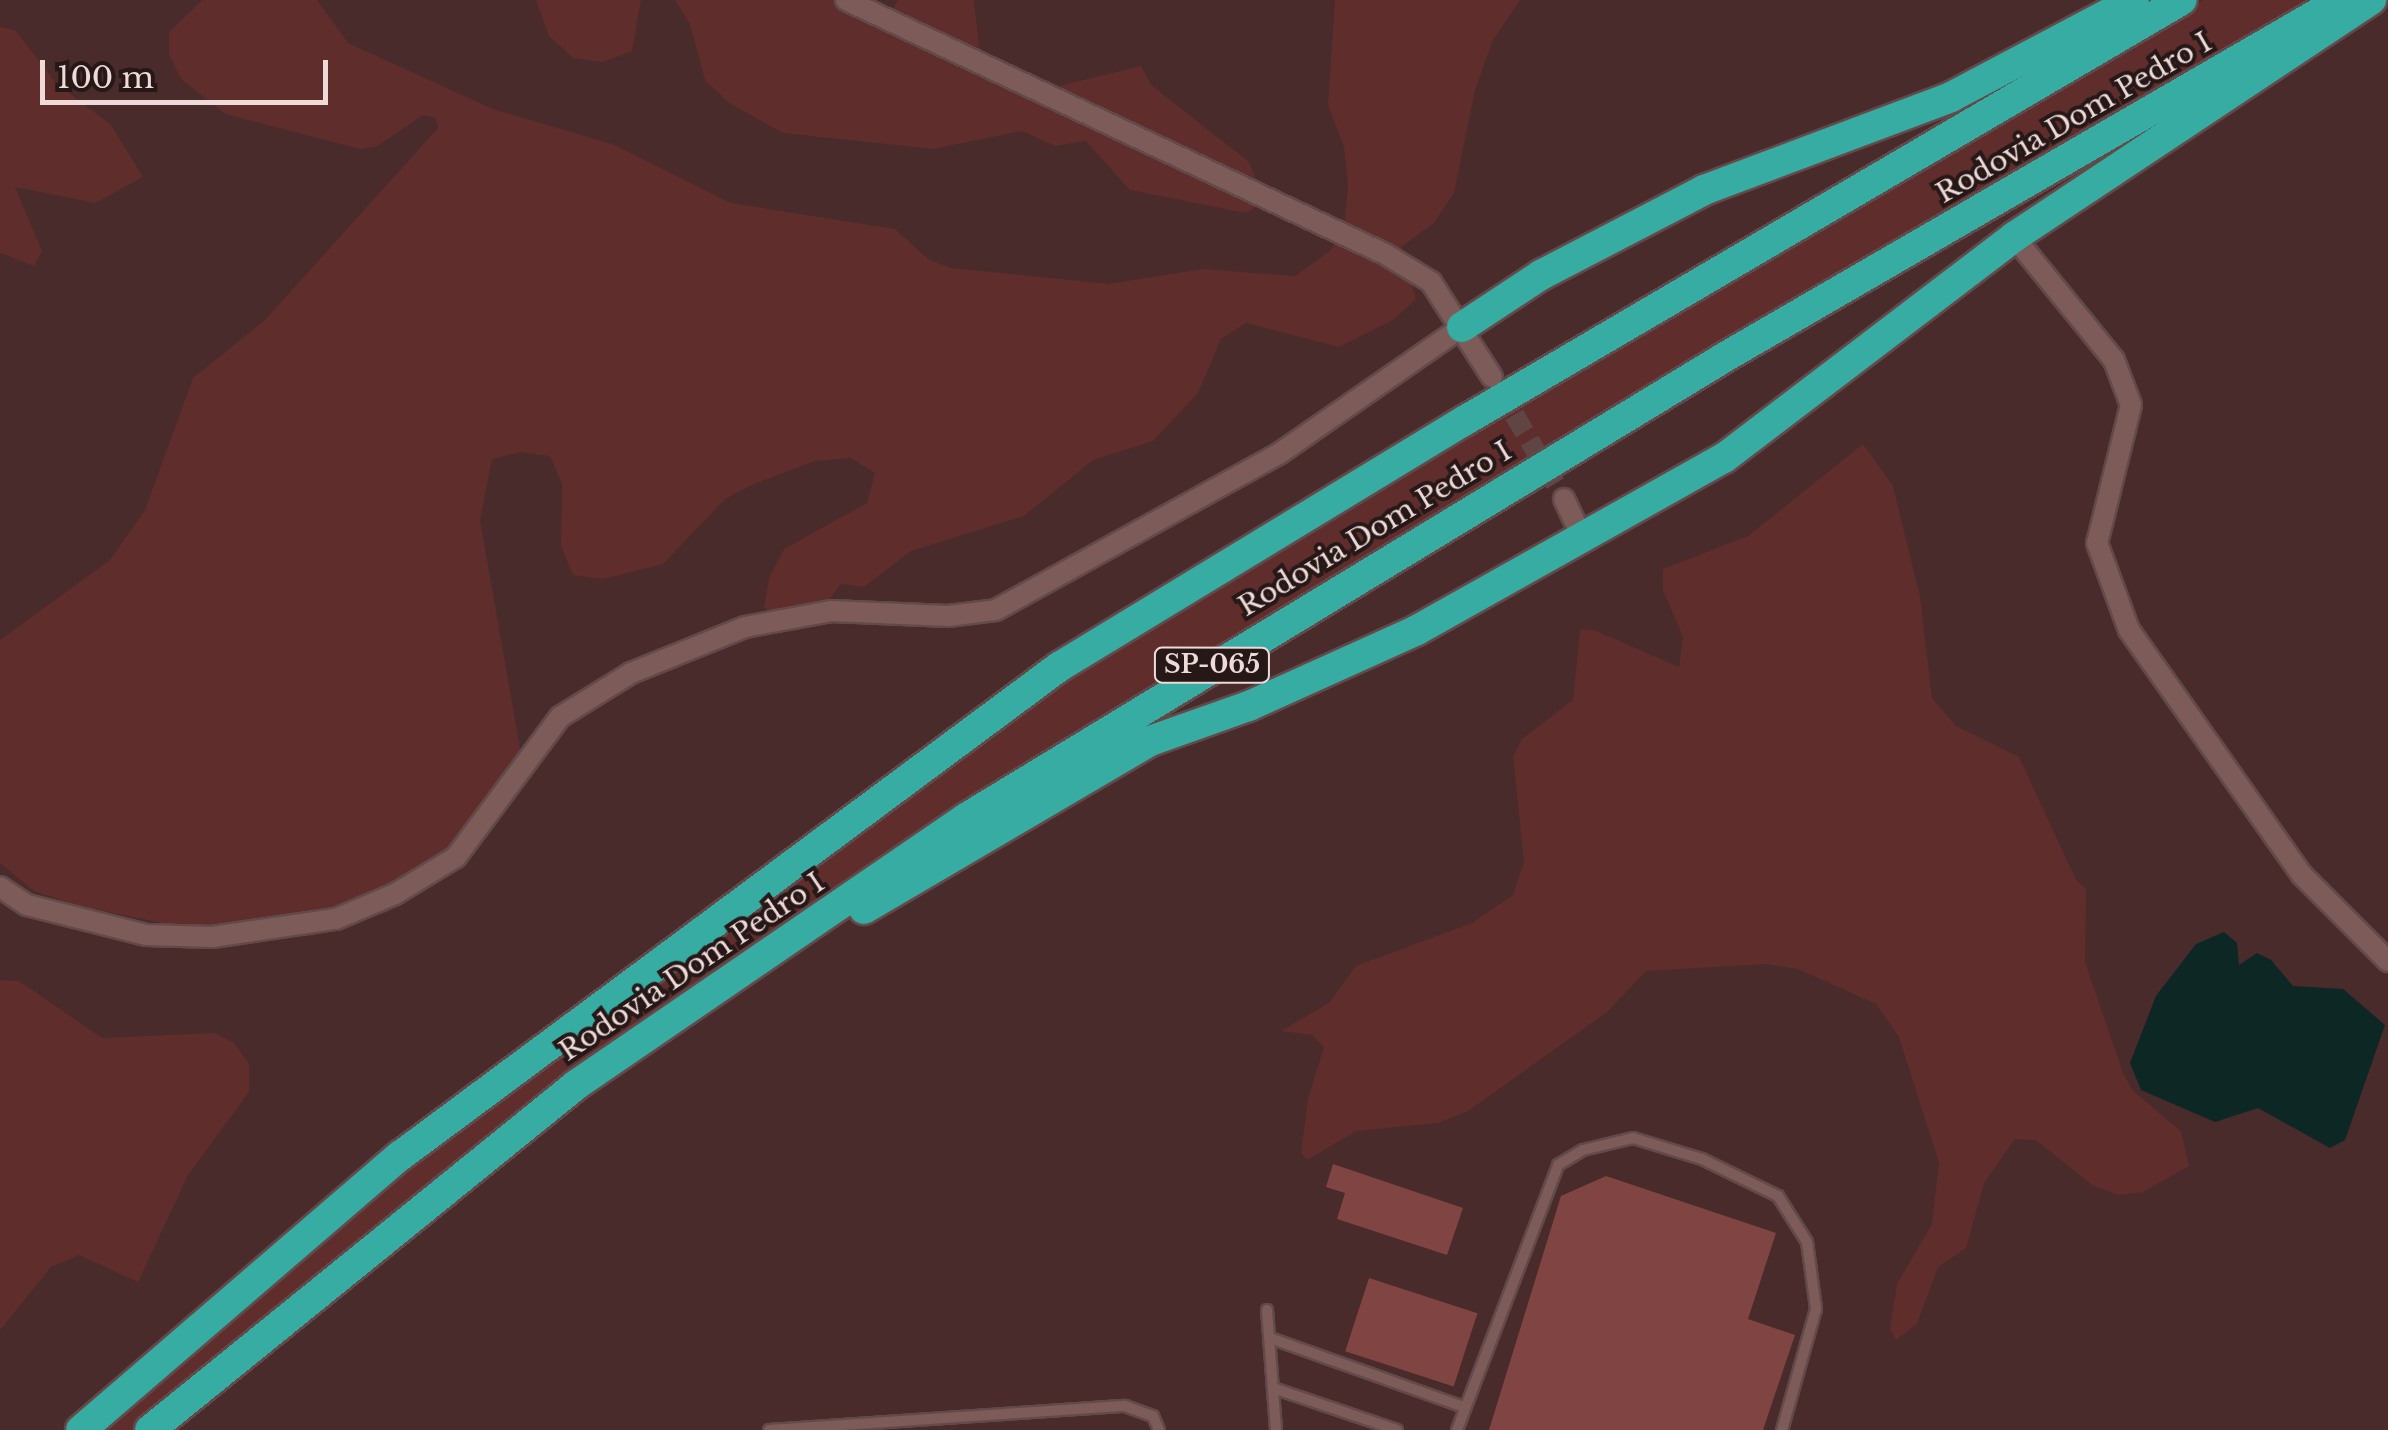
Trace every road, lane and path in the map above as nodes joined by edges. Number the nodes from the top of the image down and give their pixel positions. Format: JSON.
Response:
{"nodes":[{"id":1,"x":846,"y":0,"type":"edge"},
{"id":2,"x":2134,"y":0,"type":"edge"},
{"id":3,"x":2182,"y":0,"type":"edge"},
{"id":4,"x":2341,"y":0,"type":"edge"},
{"id":5,"x":2371,"y":0,"type":"edge"},
{"id":6,"x":2014,"y":237,"type":"junction"},
{"id":7,"x":1462,"y":327,"type":"junction"},
{"id":8,"x":1492,"y":377,"type":"tunnel mouth"},
{"id":9,"x":1564,"y":499,"type":"tunnel mouth"},
{"id":10,"x":1582,"y":537,"type":"junction"},
{"id":11,"x":0,"y":887,"type":"edge"},
{"id":12,"x":2388,"y":960,"type":"edge"},
{"id":13,"x":576,"y":1085,"type":"junction"},
{"id":14,"x":1267,"y":1310,"type":"dead end"},
{"id":15,"x":1270,"y":1338,"type":"junction"},
{"id":16,"x":1273,"y":1388,"type":"junction"},
{"id":17,"x":1464,"y":1407,"type":"junction"},
{"id":18,"x":82,"y":1430,"type":"edge"},
{"id":19,"x":150,"y":1430,"type":"edge"},
{"id":20,"x":769,"y":1430,"type":"edge"},
{"id":21,"x":1160,"y":1430,"type":"edge"},
{"id":22,"x":1276,"y":1430,"type":"edge"},
{"id":23,"x":1397,"y":1430,"type":"edge"},
{"id":24,"x":1457,"y":1430,"type":"edge"},
{"id":25,"x":1782,"y":1430,"type":"edge"}],
"edges":[{"from":1,"to":7,"type":"street"},
{"from":2,"to":7,"type":"highway"},
{"from":3,"to":18,"type":"highway","name":"Rodovia Dom Pedro I","number":"SP-065"},
{"from":4,"to":13,"type":"highway","name":"Rodovia Dom Pedro I","number":"SP-065"},
{"from":5,"to":6,"type":"highway"},
{"from":6,"to":10,"type":"highway"},
{"from":6,"to":12,"type":"street"},
{"from":7,"to":8,"type":"street"},
{"from":7,"to":11,"type":"street"},
{"from":9,"to":10,"type":"street"},
{"from":10,"to":13,"type":"highway"},
{"from":13,"to":19,"type":"highway","name":"Rodovia Dom Pedro I","number":"SP-065"},
{"from":14,"to":15,"type":"lane"},
{"from":15,"to":16,"type":"lane"},
{"from":15,"to":17,"type":"lane"},
{"from":16,"to":22,"type":"lane"},
{"from":16,"to":23,"type":"lane"},
{"from":17,"to":24,"type":"lane"},
{"from":17,"to":25,"type":"lane"},
{"from":20,"to":21,"type":"lane"}]}
